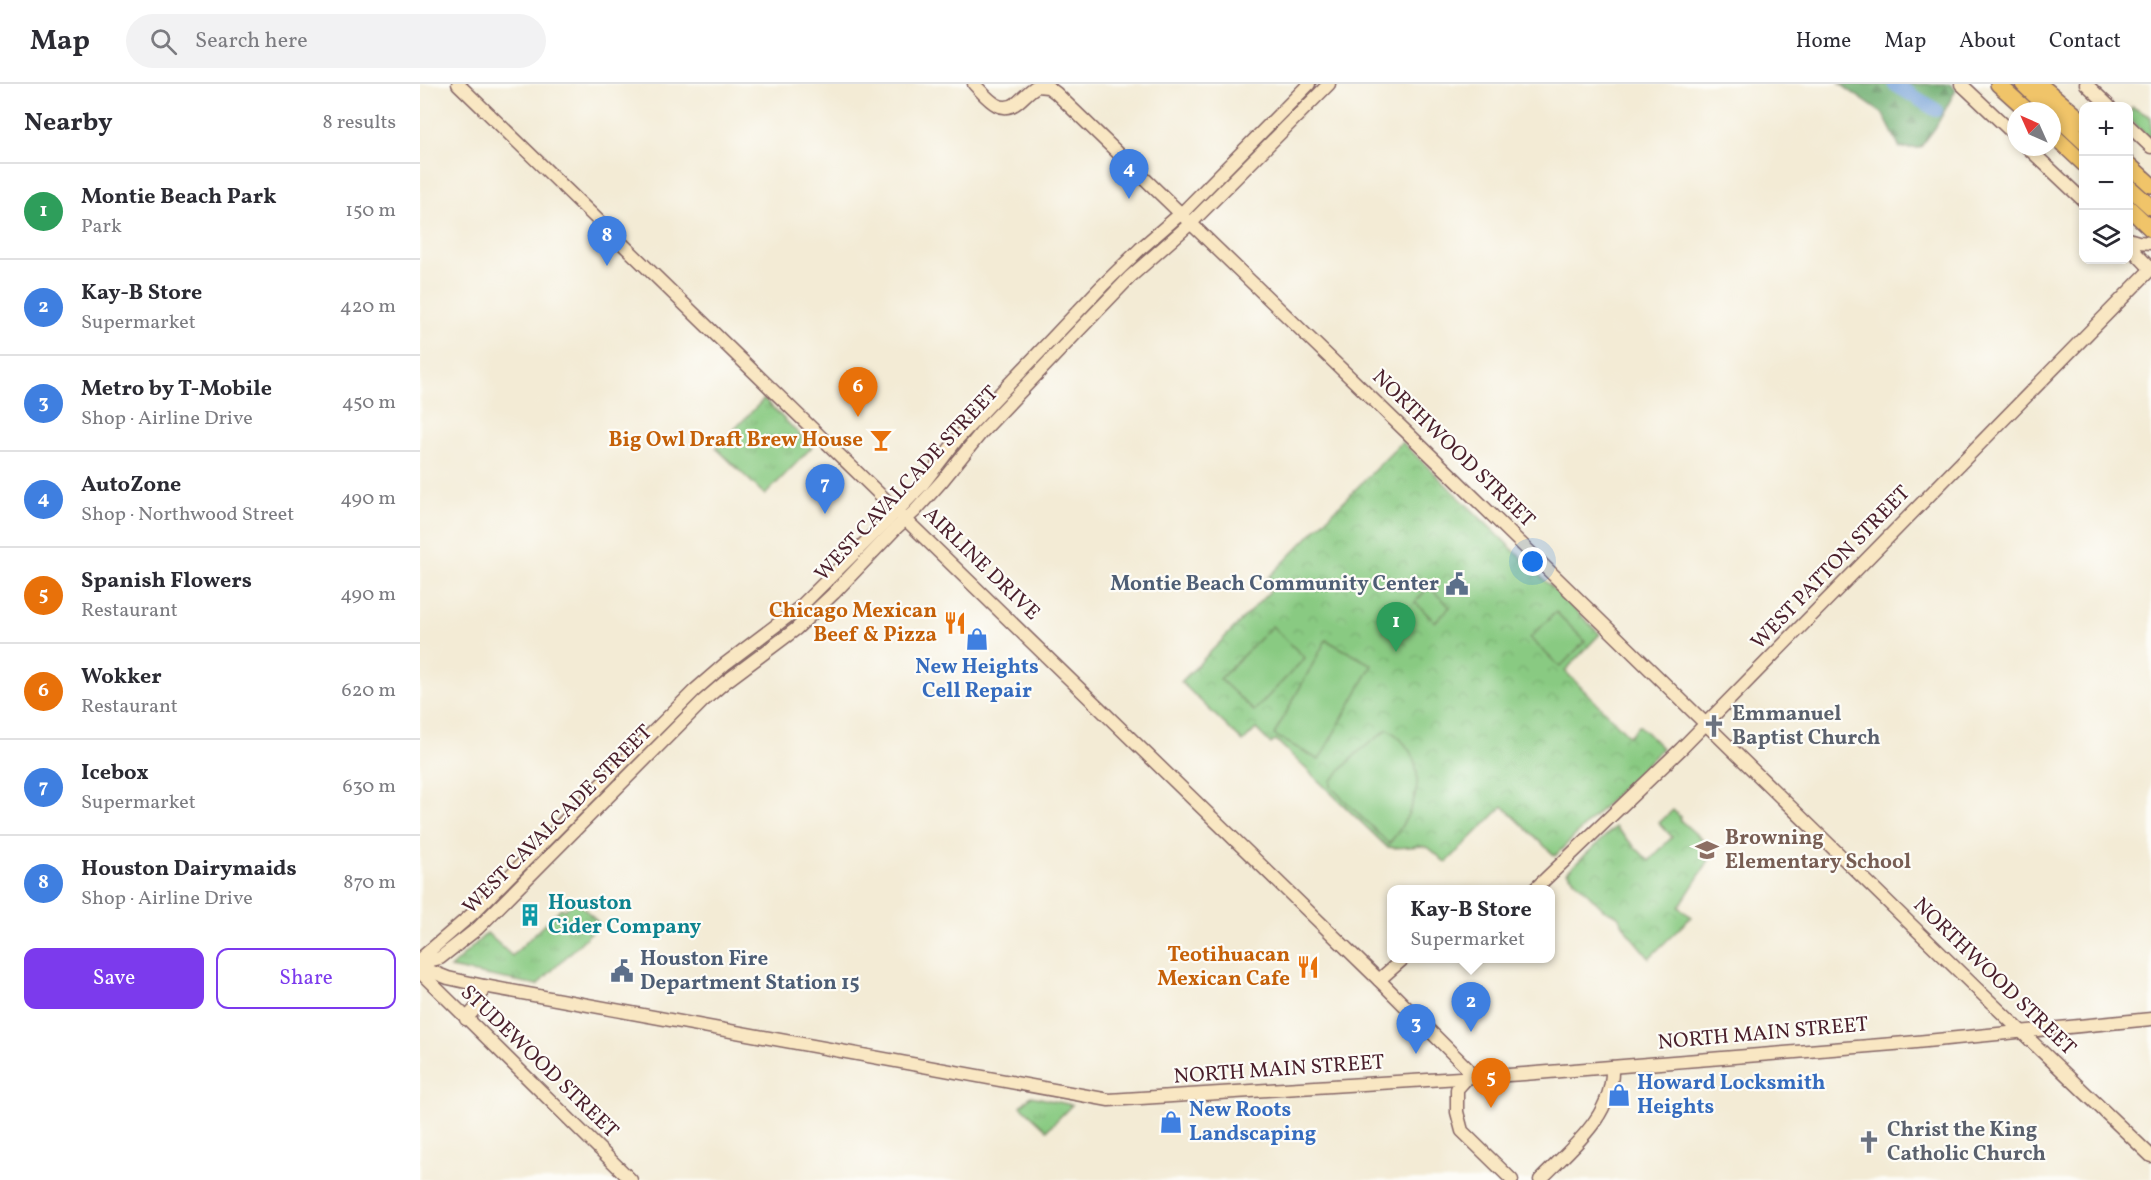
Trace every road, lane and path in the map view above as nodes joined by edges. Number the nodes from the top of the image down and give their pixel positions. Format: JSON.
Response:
{"nodes":[{"id":1,"x":974,"y":84,"type":"edge"},
{"id":2,"x":1309,"y":84,"type":"edge"},
{"id":3,"x":1329,"y":84,"type":"edge"},
{"id":4,"x":1961,"y":84,"type":"edge"},
{"id":5,"x":1998,"y":84,"type":"edge"},
{"id":6,"x":2023,"y":84,"type":"edge"},
{"id":7,"x":2039,"y":84,"type":"edge"},
{"id":8,"x":2086,"y":84,"type":"edge"},
{"id":9,"x":462,"y":85,"type":"edge"},
{"id":10,"x":2018,"y":102,"type":"edge"},
{"id":11,"x":2041,"y":102,"type":"edge"},
{"id":12,"x":2105,"y":102,"type":"edge"},
{"id":13,"x":2079,"y":118,"type":"edge"},
{"id":14,"x":2061,"y":121,"type":"edge"},
{"id":15,"x":2007,"y":127,"type":"edge"},
{"id":16,"x":2133,"y":130,"type":"edge"},
{"id":17,"x":2079,"y":137,"type":"edge"},
{"id":18,"x":2061,"y":142,"type":"edge"},
{"id":19,"x":2151,"y":147,"type":"edge"},
{"id":20,"x":2036,"y":156,"type":"edge"},
{"id":21,"x":2079,"y":159,"type":"edge"},
{"id":22,"x":2133,"y":169,"type":"edge"},
{"id":23,"x":2151,"y":185,"type":"edge"},
{"id":24,"x":2133,"y":191,"type":"edge"},
{"id":25,"x":2079,"y":196,"type":"edge"},
{"id":26,"x":2151,"y":207,"type":"edge"},
{"id":27,"x":2131,"y":210,"type":"edge"},
{"id":28,"x":1181,"y":214,"type":"junction"},
{"id":29,"x":1191,"y":223,"type":"junction"},
{"id":30,"x":2149,"y":227,"type":"edge"},
{"id":31,"x":2133,"y":240,"type":"edge"},
{"id":32,"x":2151,"y":243,"type":"edge"},
{"id":33,"x":2133,"y":250,"type":"edge"},
{"id":34,"x":2151,"y":269,"type":"edge"},
{"id":35,"x":1102,"y":286,"type":"junction"},
{"id":36,"x":1112,"y":296,"type":"junction"},
{"id":37,"x":1058,"y":331,"type":"junction"},
{"id":38,"x":1027,"y":364,"type":"junction"},
{"id":39,"x":1035,"y":375,"type":"junction"},
{"id":40,"x":998,"y":414,"type":"junction"},
{"id":41,"x":902,"y":515,"type":"junction"},
{"id":42,"x":799,"y":608,"type":"junction"},
{"id":43,"x":808,"y":618,"type":"junction"},
{"id":44,"x":1706,"y":724,"type":"junction"},
{"id":45,"x":1539,"y":885,"type":"edge"},
{"id":46,"x":1398,"y":963,"type":"edge"},
{"id":47,"x":420,"y":965,"type":"edge"},
{"id":48,"x":1379,"y":980,"type":"junction"},
{"id":49,"x":484,"y":986,"type":"junction"},
{"id":50,"x":466,"y":1018,"type":"junction"},
{"id":51,"x":2151,"y":1019,"type":"edge"},
{"id":52,"x":2022,"y":1032,"type":"junction"},
{"id":53,"x":1612,"y":1067,"type":"junction"},
{"id":54,"x":1467,"y":1078,"type":"junction"},
{"id":55,"x":2151,"y":1156,"type":"edge"},
{"id":56,"x":632,"y":1180,"type":"edge"},
{"id":57,"x":1512,"y":1180,"type":"edge"},
{"id":58,"x":1540,"y":1180,"type":"edge"}],
"edges":[{"from":1,"to":28,"type":"main road","name":"NORTHWOOD STREET"},
{"from":2,"to":28,"type":"main road","name":"WEST CAVALCADE STREET"},
{"from":3,"to":29,"type":"main road","name":"WEST CAVALCADE STREET"},
{"from":4,"to":15,"type":"main road"},
{"from":5,"to":10,"type":"highway"},
{"from":6,"to":11,"type":"highway"},
{"from":7,"to":13,"type":"highway"},
{"from":8,"to":12,"type":"main road"},
{"from":9,"to":41,"type":"main road","name":"AIRLINE DRIVE"},
{"from":14,"to":17,"type":"highway"},
{"from":16,"to":19,"type":"main road"},
{"from":18,"to":21,"type":"highway"},
{"from":20,"to":25,"type":"main road"},
{"from":22,"to":23,"type":"highway"},
{"from":24,"to":26,"type":"highway"},
{"from":27,"to":30,"type":"highway"},
{"from":28,"to":29,"type":"main road","name":"NORTHWOOD STREET"},
{"from":28,"to":35,"type":"main road","name":"WEST CAVALCADE STREET"},
{"from":29,"to":36,"type":"main road","name":"WEST CAVALCADE STREET"},
{"from":29,"to":44,"type":"main road","name":"NORTHWOOD STREET"},
{"from":31,"to":32,"type":"main road"},
{"from":33,"to":34,"type":"main road"},
{"from":34,"to":44,"type":"main road","name":"WEST PATTON STREET"},
{"from":35,"to":36,"type":"main road"},
{"from":35,"to":37,"type":"main road","name":"WEST CAVALCADE STREET"},
{"from":36,"to":39,"type":"main road","name":"WEST CAVALCADE STREET"},
{"from":37,"to":38,"type":"main road","name":"WEST CAVALCADE STREET"},
{"from":37,"to":39,"type":"main road"},
{"from":38,"to":40,"type":"main road"},
{"from":38,"to":41,"type":"main road","name":"WEST CAVALCADE STREET"},
{"from":39,"to":40,"type":"main road","name":"WEST CAVALCADE STREET"},
{"from":40,"to":41,"type":"main road","name":"WEST CAVALCADE STREET"},
{"from":41,"to":42,"type":"main road","name":"WEST CAVALCADE STREET"},
{"from":41,"to":43,"type":"main road","name":"WEST CAVALCADE STREET"},
{"from":41,"to":48,"type":"main road","name":"AIRLINE DRIVE"},
{"from":42,"to":43,"type":"main road"},
{"from":42,"to":47,"type":"main road","name":"WEST CAVALCADE STREET"},
{"from":43,"to":47,"type":"main road","name":"WEST CAVALCADE STREET"},
{"from":44,"to":45,"type":"main road","name":"WEST PATTON STREET"},
{"from":44,"to":52,"type":"main road","name":"NORTHWOOD STREET"},
{"from":46,"to":48,"type":"main road"},
{"from":47,"to":49,"type":"main road","name":"NORTH MAIN STREET"},
{"from":47,"to":50,"type":"main road","name":"STUDEWOOD STREET"},
{"from":48,"to":54,"type":"main road","name":"AIRLINE DRIVE"},
{"from":49,"to":50,"type":"main road"},
{"from":49,"to":54,"type":"main road","name":"NORTH MAIN STREET"},
{"from":50,"to":56,"type":"main road","name":"STUDEWOOD STREET"},
{"from":51,"to":52,"type":"main road","name":"NORTH MAIN STREET"},
{"from":52,"to":53,"type":"main road","name":"NORTH MAIN STREET"},
{"from":52,"to":55,"type":"main road","name":"NORTHWOOD STREET"},
{"from":53,"to":54,"type":"main road","name":"NORTH MAIN STREET"},
{"from":53,"to":58,"type":"main road"},
{"from":54,"to":57,"type":"main road"}]}
